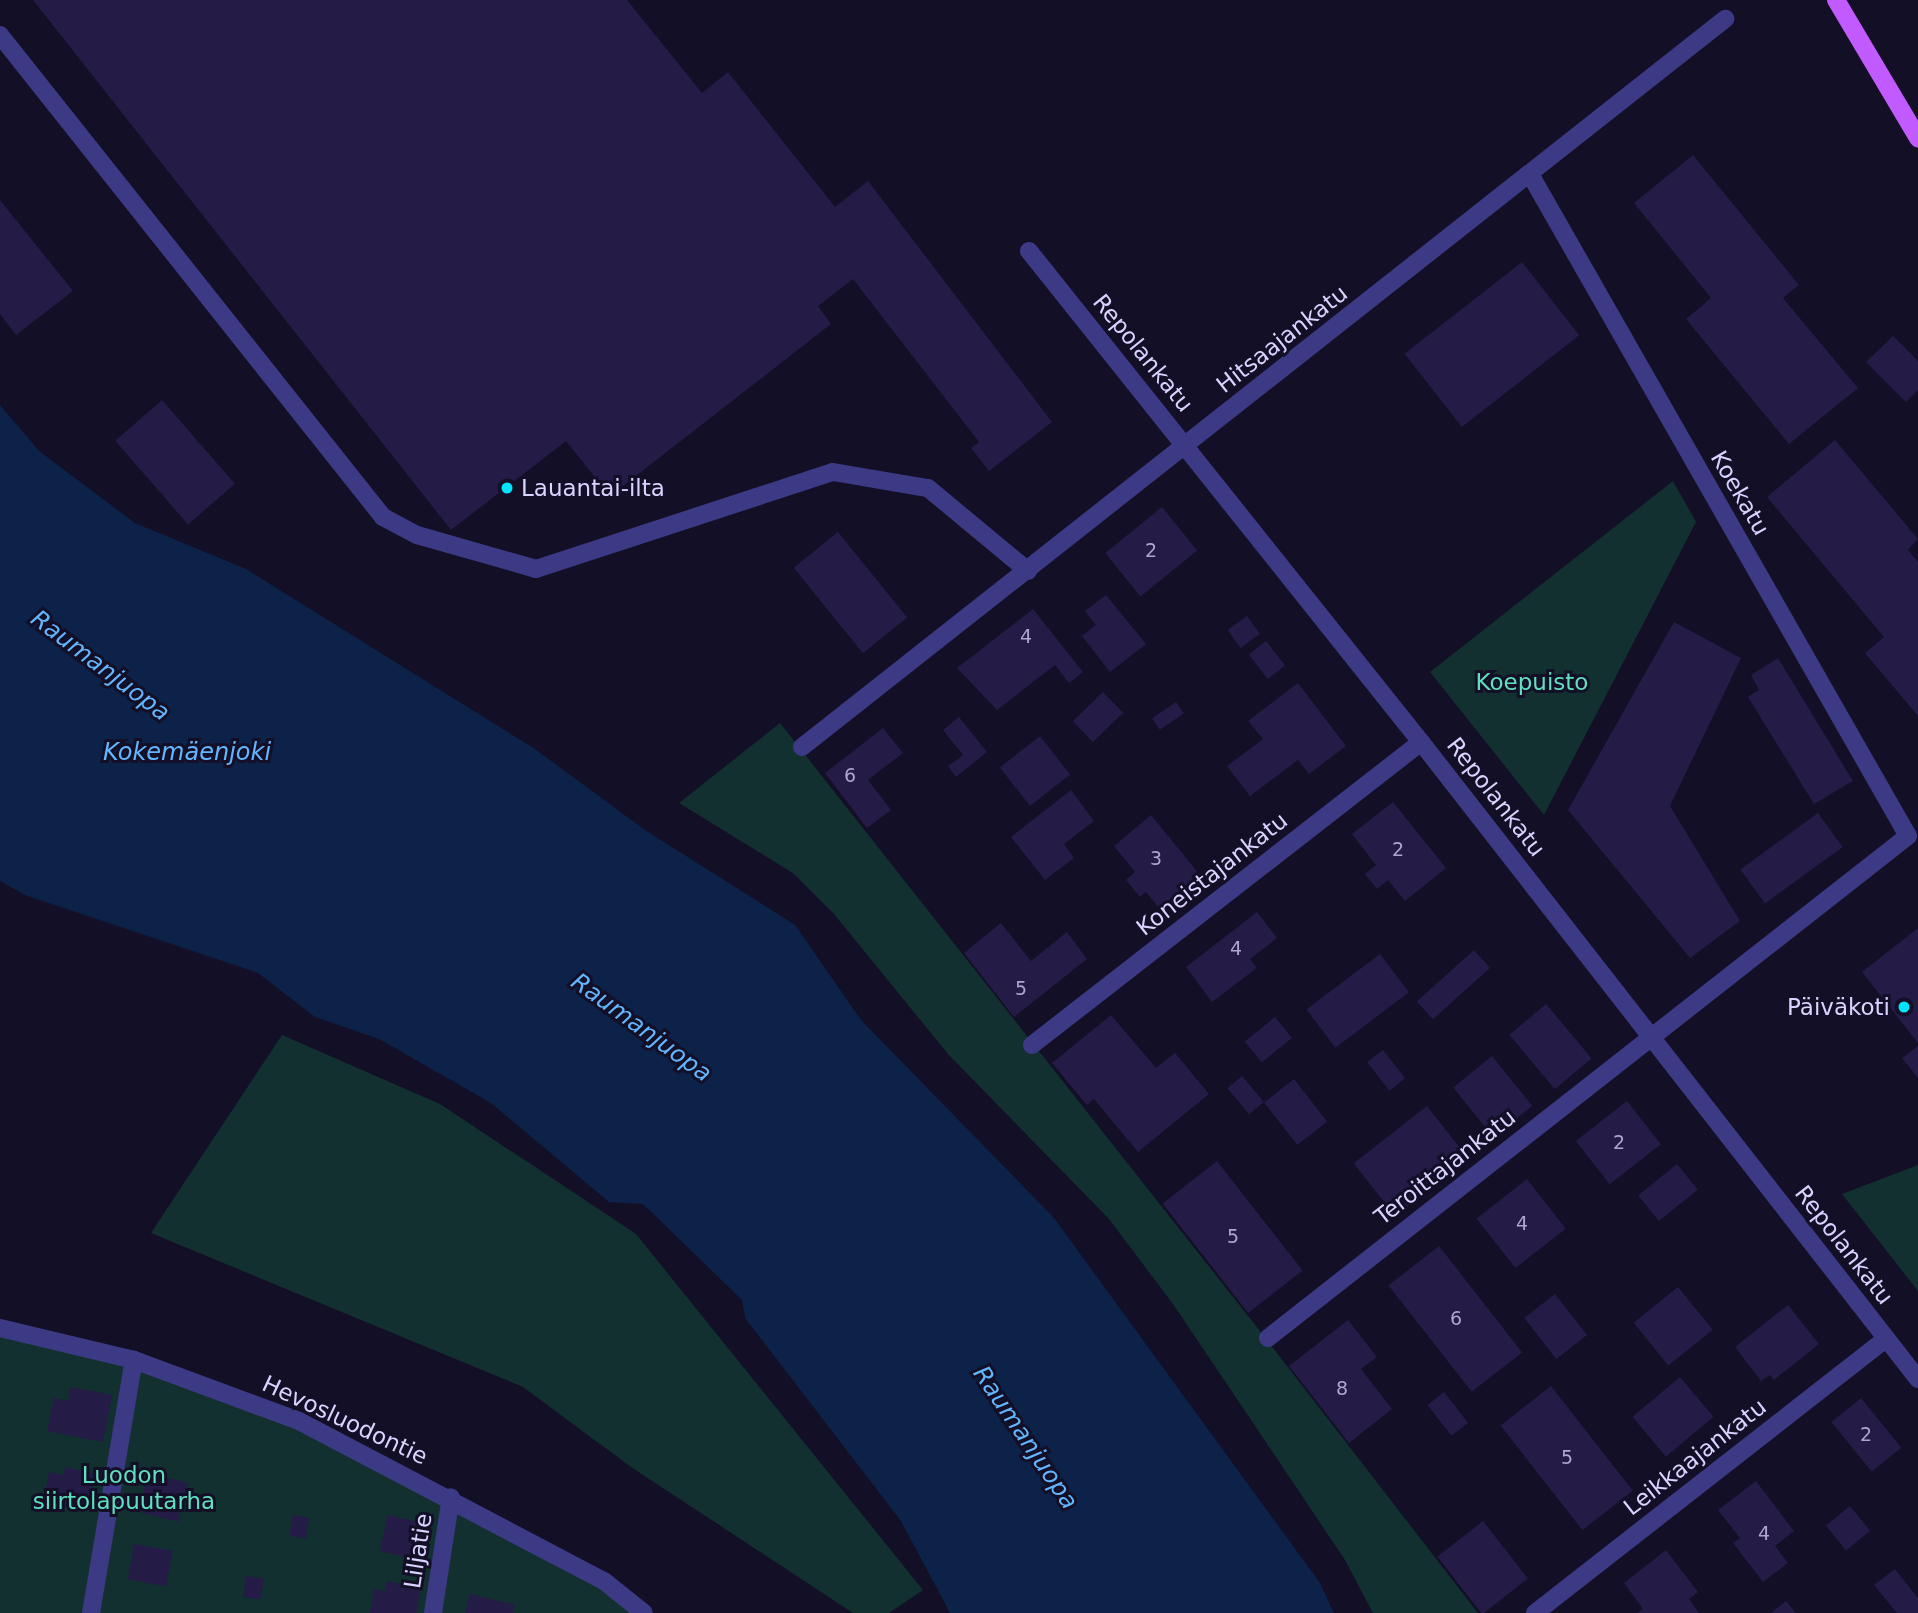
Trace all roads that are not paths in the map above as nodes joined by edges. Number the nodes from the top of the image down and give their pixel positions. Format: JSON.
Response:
{"nodes":[{"id":1,"x":1836,"y":0,"type":"edge"},
{"id":2,"x":1725,"y":19,"type":"dead end"},
{"id":3,"x":0,"y":35,"type":"edge"},
{"id":4,"x":1918,"y":138,"type":"edge"},
{"id":5,"x":1530,"y":174,"type":"junction"},
{"id":6,"x":1028,"y":251,"type":"dead end"},
{"id":7,"x":1187,"y":446,"type":"junction"},
{"id":8,"x":1028,"y":571,"type":"junction"},
{"id":9,"x":1422,"y":741,"type":"junction"},
{"id":10,"x":802,"y":747,"type":"dead end"},
{"id":11,"x":1913,"y":832,"type":"edge"},
{"id":12,"x":1651,"y":1035,"type":"junction"},
{"id":13,"x":1032,"y":1045,"type":"dead end"},
{"id":14,"x":0,"y":1328,"type":"edge"},
{"id":15,"x":1268,"y":1338,"type":"dead end"},
{"id":16,"x":1886,"y":1339,"type":"junction"},
{"id":17,"x":134,"y":1360,"type":"junction"},
{"id":18,"x":1918,"y":1379,"type":"edge"},
{"id":19,"x":451,"y":1497,"type":"junction"},
{"id":20,"x":91,"y":1613,"type":"edge"},
{"id":21,"x":433,"y":1613,"type":"edge"},
{"id":22,"x":645,"y":1613,"type":"edge"},
{"id":23,"x":1535,"y":1613,"type":"edge"}],
"edges":[{"from":1,"to":4,"type":"main road"},
{"from":2,"to":5,"type":"street","name":"Hitsaajankatu"},
{"from":3,"to":8,"type":"street"},
{"from":5,"to":7,"type":"street","name":"Hitsaajankatu"},
{"from":5,"to":11,"type":"street","name":"Koekatu"},
{"from":6,"to":7,"type":"street","name":"Repolankatu"},
{"from":7,"to":8,"type":"street","name":"Hitsaajankatu"},
{"from":7,"to":9,"type":"street","name":"Repolankatu"},
{"from":8,"to":10,"type":"street","name":"Hitsaajankatu"},
{"from":9,"to":12,"type":"street","name":"Repolankatu"},
{"from":9,"to":13,"type":"street","name":"Koneistajankatu"},
{"from":11,"to":12,"type":"street","name":"Koekatu"},
{"from":12,"to":15,"type":"street","name":"Teroittajankatu"},
{"from":12,"to":16,"type":"street","name":"Repolankatu"},
{"from":14,"to":17,"type":"street","name":"Hevosluodontie"},
{"from":16,"to":18,"type":"street","name":"Repolankatu"},
{"from":16,"to":23,"type":"street","name":"Leikkaajankatu"},
{"from":17,"to":19,"type":"street","name":"Hevosluodontie"},
{"from":17,"to":20,"type":"street"},
{"from":19,"to":21,"type":"street","name":"Liljatie"},
{"from":19,"to":22,"type":"street","name":"Hevosluodontie"}]}
